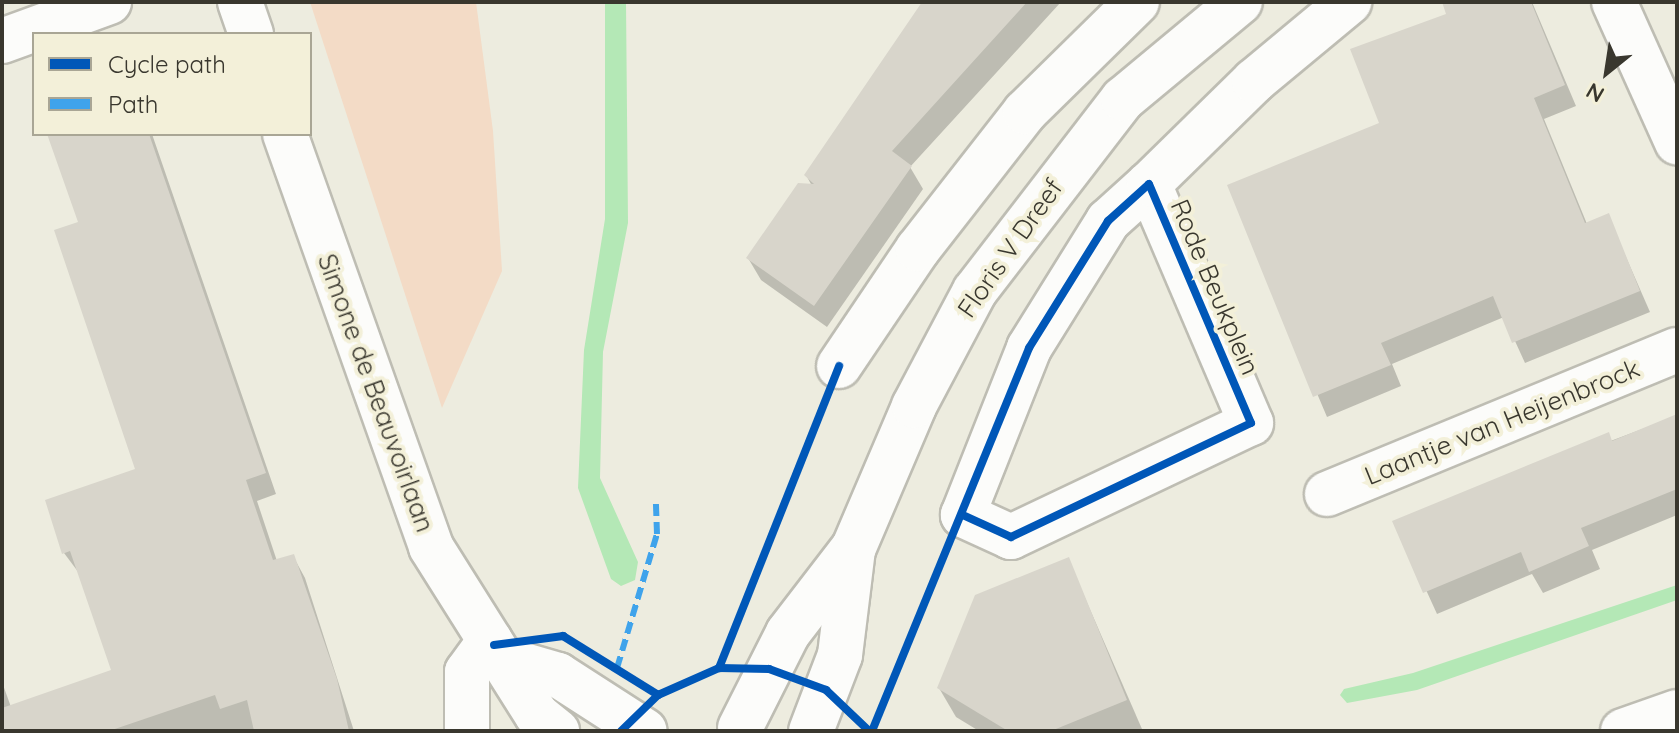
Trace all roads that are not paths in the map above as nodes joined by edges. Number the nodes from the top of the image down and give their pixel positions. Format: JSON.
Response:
{"nodes":[{"id":1,"x":109,"y":2,"type":"edge"},
{"id":2,"x":240,"y":2,"type":"edge"},
{"id":3,"x":1137,"y":2,"type":"edge"},
{"id":4,"x":1240,"y":2,"type":"edge"},
{"id":5,"x":1349,"y":2,"type":"edge"},
{"id":6,"x":1614,"y":2,"type":"edge"},
{"id":7,"x":250,"y":32,"type":"edge"},
{"id":8,"x":2,"y":41,"type":"edge"},
{"id":9,"x":286,"y":136,"type":"edge"},
{"id":10,"x":1677,"y":142,"type":"edge"},
{"id":11,"x":1149,"y":184,"type":"junction"},
{"id":12,"x":1677,"y":350,"type":"edge"},
{"id":13,"x":839,"y":366,"type":"dead end"},
{"id":14,"x":1327,"y":494,"type":"dead end"},
{"id":15,"x":854,"y":547,"type":"junction"},
{"id":16,"x":499,"y":650,"type":"junction"},
{"id":17,"x":1677,"y":712,"type":"edge"},
{"id":18,"x":740,"y":730,"type":"edge"},
{"id":19,"x":467,"y":731,"type":"edge"},
{"id":20,"x":557,"y":731,"type":"edge"},
{"id":21,"x":645,"y":731,"type":"edge"},
{"id":22,"x":811,"y":731,"type":"edge"},
{"id":23,"x":1623,"y":731,"type":"edge"}],
"edges":[{"from":1,"to":8,"type":"street"},
{"from":2,"to":7,"type":"street"},
{"from":3,"to":13,"type":"street"},
{"from":4,"to":15,"type":"street","name":"Floris V Dreef"},
{"from":5,"to":11,"type":"street"},
{"from":6,"to":10,"type":"street"},
{"from":9,"to":16,"type":"street","name":"Simone de Beauvoirlaan"},
{"from":11,"to":11,"type":"street","name":"Rode Beukplein"},
{"from":12,"to":14,"type":"street","name":"Laantje van Heijenbrock"},
{"from":15,"to":18,"type":"street","name":"Floris V Dreef"},
{"from":15,"to":22,"type":"street","name":"Floris V Dreef"},
{"from":16,"to":19,"type":"street"},
{"from":16,"to":20,"type":"street","name":"Simone de Beauvoirlaan"},
{"from":16,"to":21,"type":"street"},
{"from":17,"to":23,"type":"street"}]}
